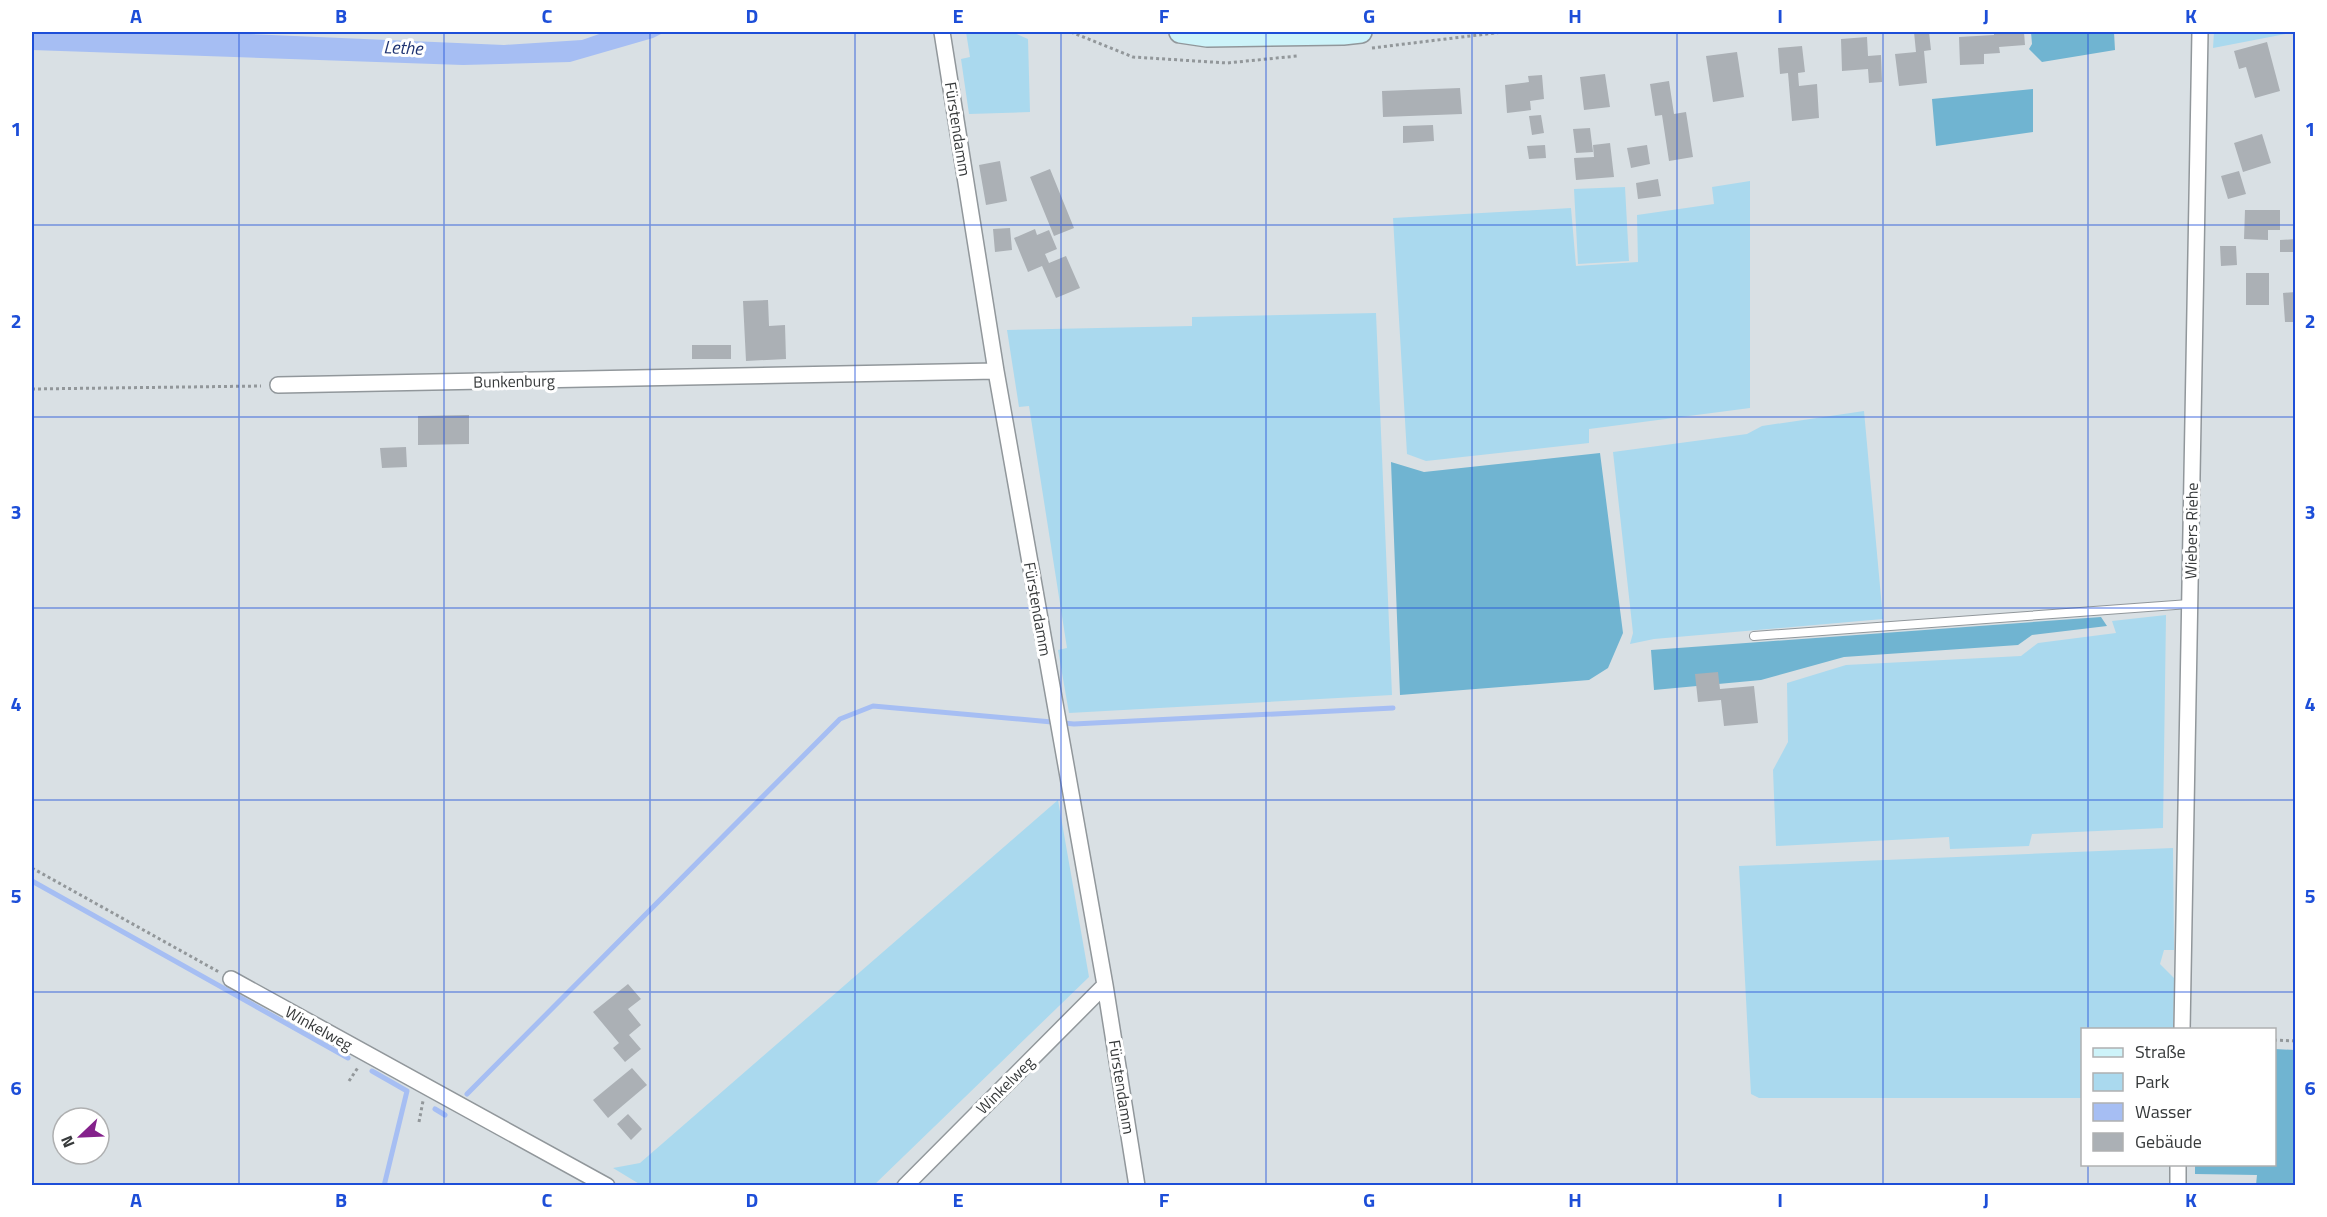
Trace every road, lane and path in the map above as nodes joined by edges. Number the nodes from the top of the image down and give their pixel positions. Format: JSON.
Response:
{"nodes":[{"id":1,"x":942,"y":32,"type":"edge"},
{"id":2,"x":1180,"y":32,"type":"edge"},
{"id":3,"x":1360,"y":32,"type":"edge"},
{"id":4,"x":2200,"y":32,"type":"edge"},
{"id":5,"x":996,"y":371,"type":"junction"},
{"id":6,"x":278,"y":385,"type":"joint"},
{"id":7,"x":32,"y":389,"type":"edge"},
{"id":8,"x":2189,"y":604,"type":"junction"},
{"id":9,"x":1754,"y":636,"type":"dead end"},
{"id":10,"x":32,"y":868,"type":"edge"},
{"id":11,"x":231,"y":979,"type":"joint"},
{"id":12,"x":1106,"y":985,"type":"junction"},
{"id":13,"x":2182,"y":1028,"type":"edge"},
{"id":14,"x":2276,"y":1040,"type":"edge"},
{"id":15,"x":2295,"y":1041,"type":"edge"},
{"id":16,"x":2178,"y":1166,"type":"edge"},
{"id":17,"x":607,"y":1185,"type":"edge"},
{"id":18,"x":905,"y":1185,"type":"edge"},
{"id":19,"x":1137,"y":1185,"type":"edge"},
{"id":20,"x":2178,"y":1185,"type":"edge"}],
"edges":[{"from":1,"to":5,"type":"street","name":"Fürstendamm"},
{"from":2,"to":3,"type":"street"},
{"from":4,"to":8,"type":"street","name":"Wiebers Riehe"},
{"from":5,"to":6,"type":"street","name":"Bunkenburg"},
{"from":5,"to":12,"type":"street","name":"Fürstendamm"},
{"from":6,"to":7,"type":"path"},
{"from":8,"to":9,"type":"lane"},
{"from":8,"to":13,"type":"street","name":"Wiebers Riehe"},
{"from":10,"to":11,"type":"path"},
{"from":11,"to":17,"type":"street","name":"Winkelweg"},
{"from":12,"to":18,"type":"street","name":"Winkelweg"},
{"from":12,"to":19,"type":"street","name":"Fürstendamm"},
{"from":14,"to":15,"type":"path"},
{"from":16,"to":20,"type":"street"}]}
